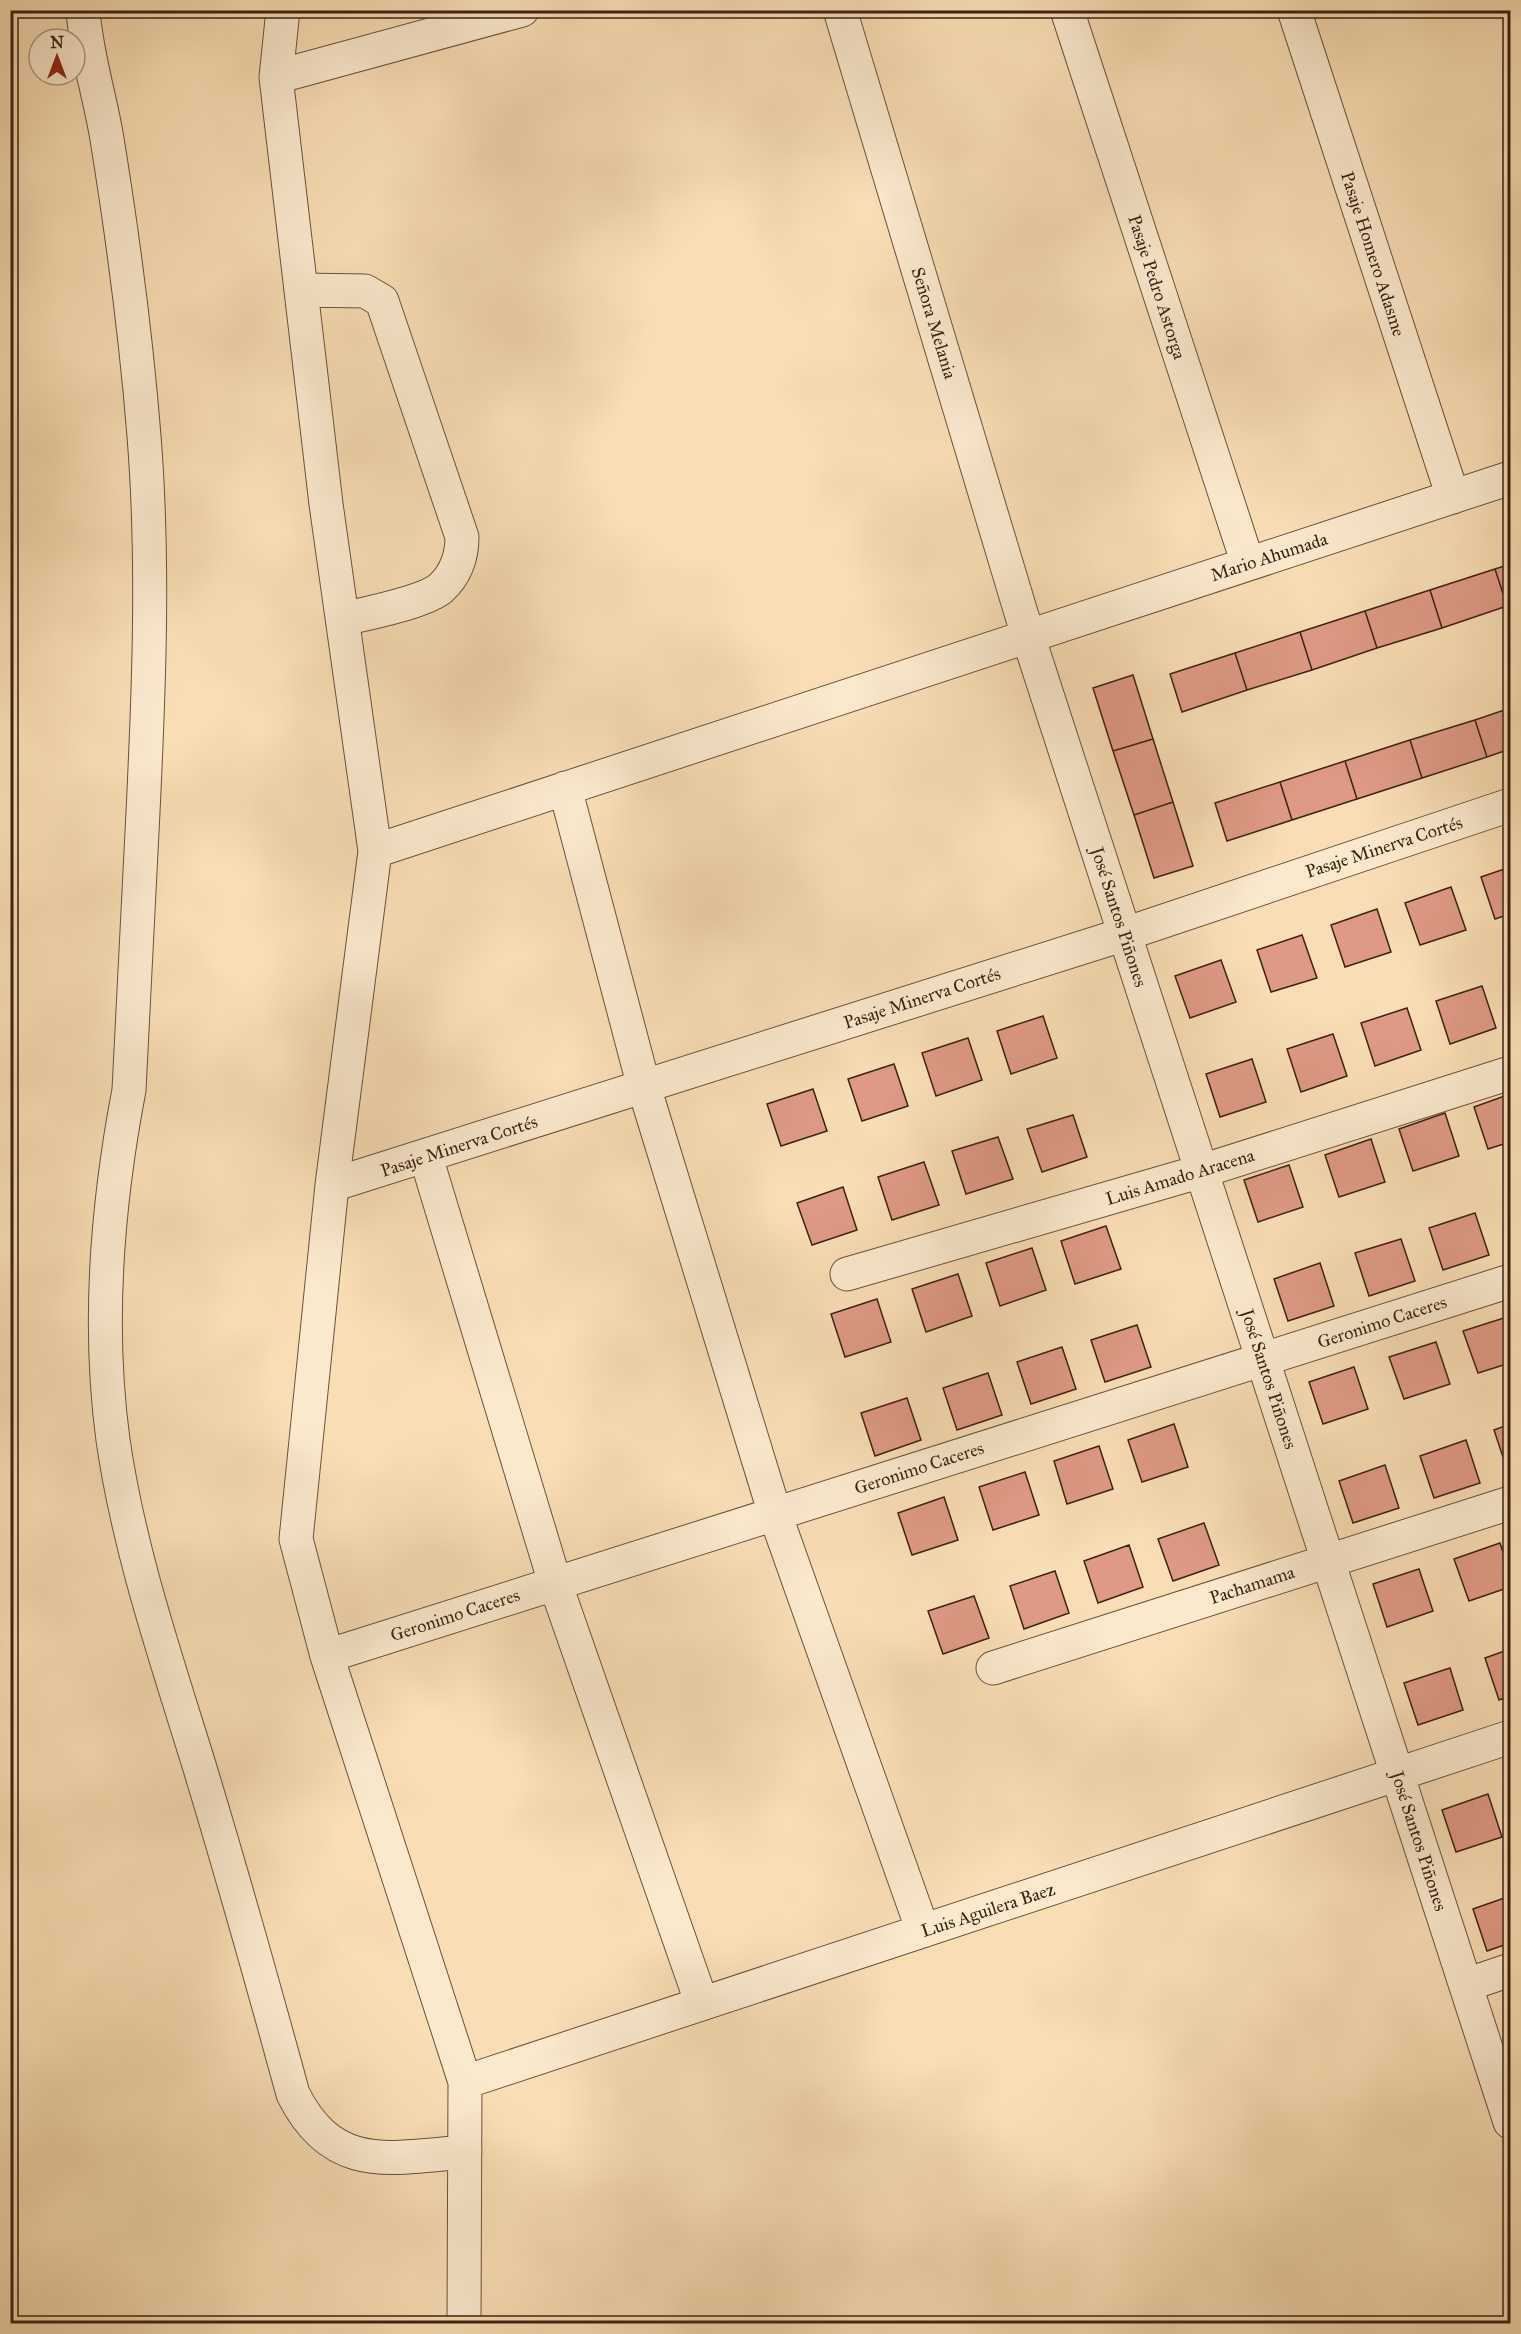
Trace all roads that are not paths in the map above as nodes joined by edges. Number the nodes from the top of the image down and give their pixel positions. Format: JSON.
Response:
{"nodes":[{"id":1,"x":83,"y":10,"type":"edge"},
{"id":2,"x":283,"y":10,"type":"edge"},
{"id":3,"x":522,"y":10,"type":"edge"},
{"id":4,"x":840,"y":10,"type":"edge"},
{"id":5,"x":1067,"y":10,"type":"edge"},
{"id":6,"x":1294,"y":10,"type":"edge"},
{"id":7,"x":276,"y":77,"type":"junction"},
{"id":8,"x":301,"y":290,"type":"junction"},
{"id":9,"x":1510,"y":478,"type":"edge"},
{"id":10,"x":1453,"y":497,"type":"junction"},
{"id":11,"x":1248,"y":564,"type":"junction"},
{"id":12,"x":343,"y":619,"type":"junction"},
{"id":13,"x":1028,"y":636,"type":"junction"},
{"id":14,"x":565,"y":788,"type":"junction"},
{"id":15,"x":1510,"y":805,"type":"edge"},
{"id":16,"x":375,"y":851,"type":"junction"},
{"id":17,"x":1125,"y":934,"type":"junction"},
{"id":18,"x":1510,"y":1073,"type":"edge"},
{"id":19,"x":644,"y":1087,"type":"junction"},
{"id":20,"x":426,"y":1157,"type":"junction"},
{"id":21,"x":1202,"y":1171,"type":"junction"},
{"id":22,"x":332,"y":1185,"type":"junction"},
{"id":23,"x":848,"y":1274,"type":"dead end"},
{"id":24,"x":1510,"y":1281,"type":"edge"},
{"id":25,"x":1263,"y":1360,"type":"junction"},
{"id":26,"x":1510,"y":1503,"type":"edge"},
{"id":27,"x":775,"y":1514,"type":"junction"},
{"id":28,"x":1328,"y":1560,"type":"junction"},
{"id":29,"x":555,"y":1583,"type":"junction"},
{"id":30,"x":327,"y":1656,"type":"junction"},
{"id":31,"x":993,"y":1668,"type":"dead end"},
{"id":32,"x":1510,"y":1737,"type":"edge"},
{"id":33,"x":1397,"y":1774,"type":"junction"},
{"id":34,"x":923,"y":1931,"type":"junction"},
{"id":35,"x":1510,"y":1970,"type":"edge"},
{"id":36,"x":1466,"y":1985,"type":"junction"},
{"id":37,"x":702,"y":2004,"type":"junction"},
{"id":38,"x":465,"y":2082,"type":"junction"},
{"id":39,"x":1510,"y":2122,"type":"edge"},
{"id":40,"x":465,"y":2152,"type":"junction"},
{"id":41,"x":464,"y":2324,"type":"edge"}],
"edges":[{"from":1,"to":40,"type":"street"},
{"from":2,"to":7,"type":"street"},
{"from":3,"to":7,"type":"street"},
{"from":4,"to":13,"type":"street","name":"Señora Melania"},
{"from":5,"to":11,"type":"street","name":"Pasaje Pedro Astorga"},
{"from":6,"to":10,"type":"street","name":"Pasaje Homero Adasme"},
{"from":7,"to":8,"type":"street"},
{"from":8,"to":12,"type":"street"},
{"from":8,"to":12,"type":"street"},
{"from":9,"to":10,"type":"street","name":"Mario Ahumada"},
{"from":10,"to":11,"type":"street","name":"Mario Ahumada"},
{"from":11,"to":13,"type":"street","name":"Mario Ahumada"},
{"from":12,"to":16,"type":"street"},
{"from":13,"to":14,"type":"street","name":"Mario Ahumada"},
{"from":13,"to":17,"type":"street","name":"José Santos Piñones"},
{"from":14,"to":16,"type":"street","name":"Mario Ahumada"},
{"from":14,"to":19,"type":"street"},
{"from":15,"to":17,"type":"street","name":"Pasaje Minerva Cortés"},
{"from":16,"to":22,"type":"street"},
{"from":17,"to":19,"type":"street","name":"Pasaje Minerva Cortés"},
{"from":17,"to":21,"type":"street","name":"José Santos Piñones"},
{"from":18,"to":21,"type":"street","name":"Luis Amado Aracena"},
{"from":19,"to":20,"type":"street","name":"Pasaje Minerva Cortés"},
{"from":19,"to":27,"type":"street"},
{"from":20,"to":22,"type":"street","name":"Pasaje Minerva Cortés"},
{"from":20,"to":29,"type":"street"},
{"from":21,"to":23,"type":"street","name":"Luis Amado Aracena"},
{"from":21,"to":25,"type":"street","name":"José Santos Piñones"},
{"from":22,"to":30,"type":"street"},
{"from":24,"to":25,"type":"street","name":"Geronimo Caceres"},
{"from":25,"to":27,"type":"street","name":"Geronimo Caceres"},
{"from":25,"to":28,"type":"street","name":"José Santos Piñones"},
{"from":26,"to":28,"type":"street","name":"Pachamama"},
{"from":27,"to":29,"type":"street","name":"Geronimo Caceres"},
{"from":27,"to":34,"type":"street"},
{"from":28,"to":31,"type":"street","name":"Pachamama"},
{"from":28,"to":33,"type":"street","name":"José Santos Piñones"},
{"from":29,"to":30,"type":"street","name":"Geronimo Caceres"},
{"from":29,"to":37,"type":"street"},
{"from":30,"to":38,"type":"street"},
{"from":32,"to":33,"type":"street","name":"Luis Aguilera Baez"},
{"from":33,"to":34,"type":"street","name":"Luis Aguilera Baez"},
{"from":33,"to":36,"type":"street","name":"José Santos Piñones"},
{"from":34,"to":37,"type":"street","name":"Luis Aguilera Baez"},
{"from":35,"to":36,"type":"street"},
{"from":36,"to":39,"type":"street","name":"José Santos Piñones"},
{"from":37,"to":38,"type":"street","name":"Luis Aguilera Baez"},
{"from":38,"to":40,"type":"street"},
{"from":40,"to":41,"type":"street"}]}
